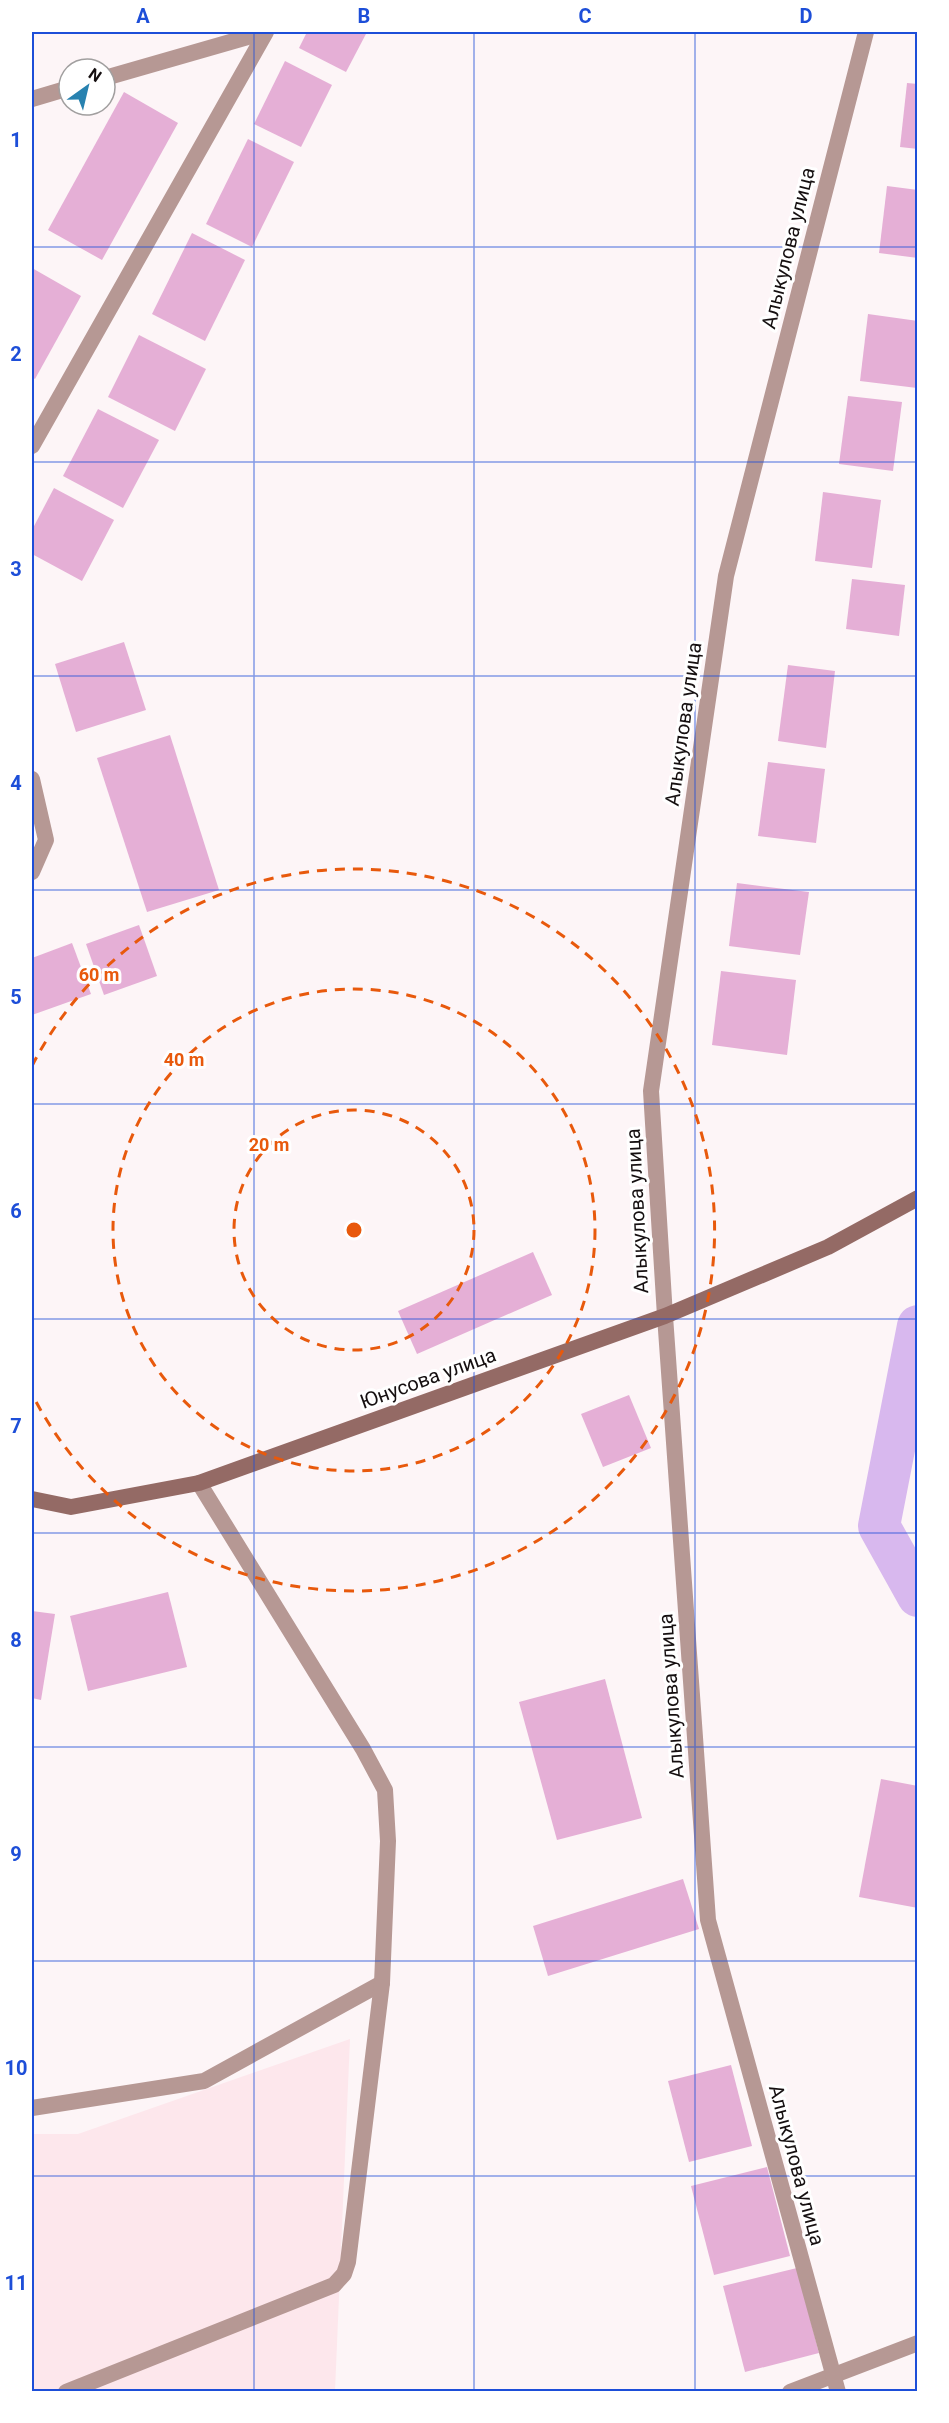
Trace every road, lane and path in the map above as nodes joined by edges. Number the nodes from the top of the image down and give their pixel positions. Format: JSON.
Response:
{"nodes":[{"id":1,"x":266,"y":32,"type":"edge"},
{"id":2,"x":866,"y":32,"type":"edge"},
{"id":3,"x":117,"y":75,"type":"edge"},
{"id":4,"x":57,"y":92,"type":"edge"},
{"id":5,"x":32,"y":99,"type":"edge"},
{"id":6,"x":32,"y":446,"type":"edge"},
{"id":7,"x":32,"y":779,"type":"edge"},
{"id":8,"x":32,"y":872,"type":"edge"},
{"id":9,"x":918,"y":1198,"type":"edge"},
{"id":10,"x":665,"y":1316,"type":"junction"},
{"id":11,"x":200,"y":1483,"type":"junction"},
{"id":12,"x":32,"y":1499,"type":"edge"},
{"id":13,"x":382,"y":1983,"type":"junction"},
{"id":14,"x":32,"y":2108,"type":"edge"},
{"id":15,"x":918,"y":2343,"type":"edge"},
{"id":16,"x":836,"y":2384,"type":"edge"},
{"id":17,"x":66,"y":2391,"type":"edge"},
{"id":18,"x":790,"y":2391,"type":"edge"}],
"edges":[{"from":1,"to":3,"type":"street"},
{"from":1,"to":6,"type":"street"},
{"from":2,"to":10,"type":"street","name":"Алыкулова улица"},
{"from":4,"to":5,"type":"street"},
{"from":7,"to":8,"type":"street"},
{"from":9,"to":10,"type":"main road","name":"Юнусова улица"},
{"from":10,"to":11,"type":"main road","name":"Юнусова улица"},
{"from":10,"to":16,"type":"street","name":"Алыкулова улица"},
{"from":11,"to":12,"type":"main road","name":"Юнусова улица"},
{"from":11,"to":13,"type":"street"},
{"from":13,"to":14,"type":"street"},
{"from":13,"to":17,"type":"street"},
{"from":15,"to":16,"type":"street"},
{"from":16,"to":18,"type":"street"}]}
